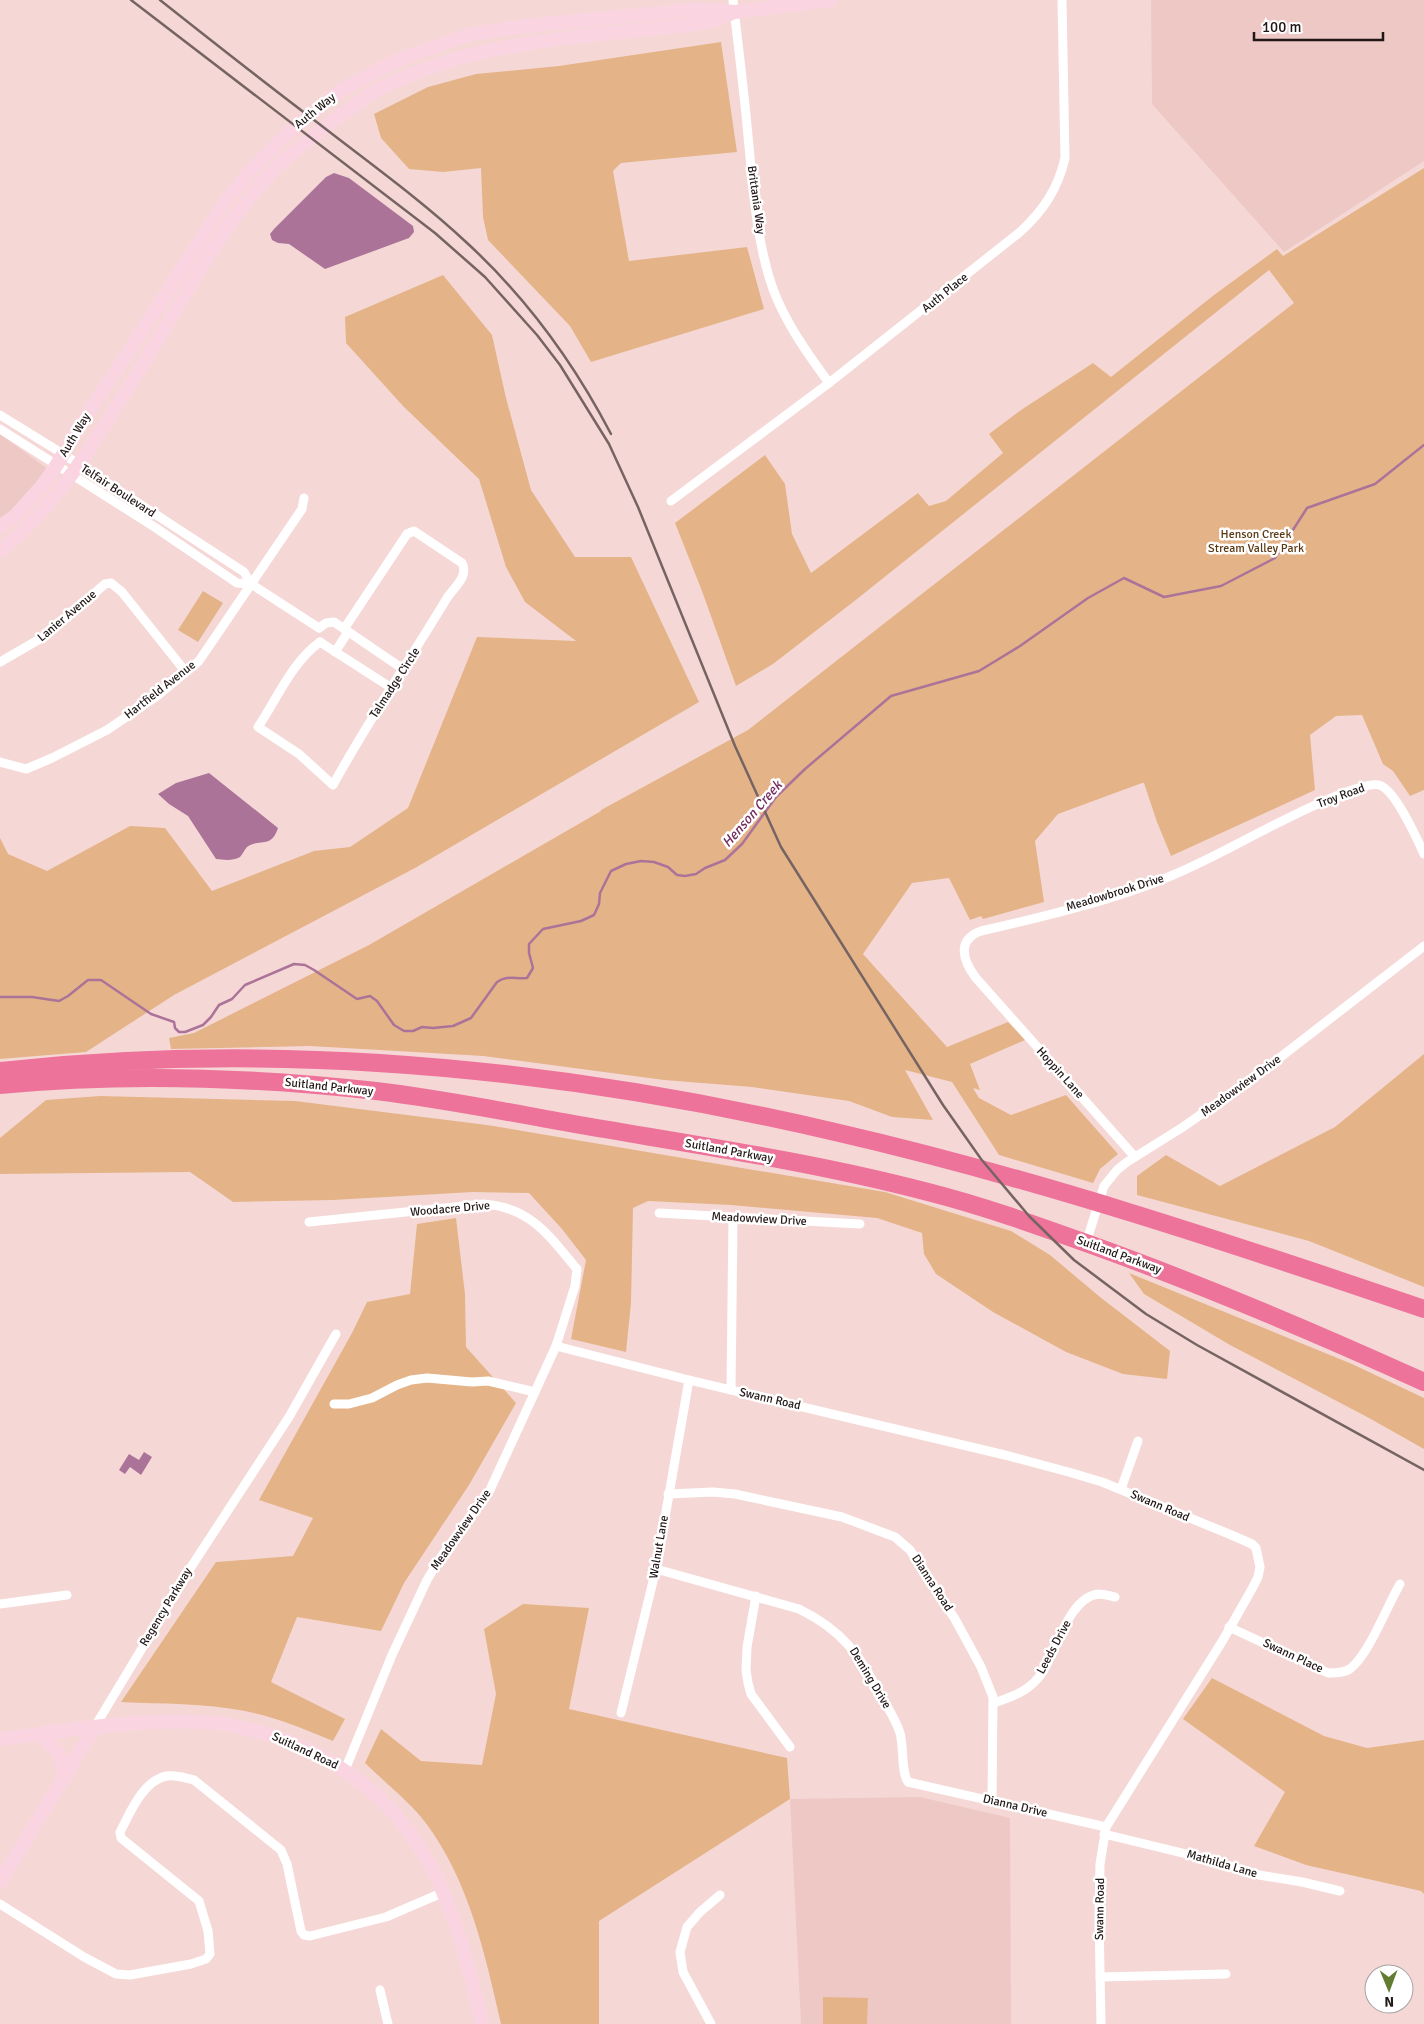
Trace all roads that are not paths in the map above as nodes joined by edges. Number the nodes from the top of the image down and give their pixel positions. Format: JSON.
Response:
{"nodes":[{"id":1,"x":830,"y":0,"type":"edge"},
{"id":2,"x":1062,"y":0,"type":"edge"},
{"id":3,"x":734,"y":6,"type":"edge"},
{"id":4,"x":829,"y":383,"type":"junction"},
{"id":5,"x":0,"y":415,"type":"edge"},
{"id":6,"x":0,"y":429,"type":"edge"},
{"id":7,"x":60,"y":460,"type":"junction"},
{"id":8,"x":72,"y":472,"type":"junction"},
{"id":9,"x":304,"y":498,"type":"dead end"},
{"id":10,"x":671,"y":501,"type":"dead end"},
{"id":11,"x":0,"y":527,"type":"edge"},
{"id":12,"x":185,"y":534,"type":"junction"},
{"id":13,"x":180,"y":545,"type":"junction"},
{"id":14,"x":0,"y":550,"type":"edge"},
{"id":15,"x":251,"y":584,"type":"junction"},
{"id":16,"x":319,"y":628,"type":"junction"},
{"id":17,"x":346,"y":630,"type":"junction"},
{"id":18,"x":320,"y":642,"type":"junction"},
{"id":19,"x":335,"y":652,"type":"junction"},
{"id":20,"x":0,"y":662,"type":"edge"},
{"id":21,"x":403,"y":669,"type":"junction"},
{"id":22,"x":185,"y":671,"type":"junction"},
{"id":23,"x":390,"y":687,"type":"junction"},
{"id":24,"x":0,"y":762,"type":"edge"},
{"id":25,"x":1310,"y":807,"type":"joint"},
{"id":26,"x":1424,"y":854,"type":"edge"},
{"id":27,"x":1424,"y":946,"type":"edge"},
{"id":28,"x":985,"y":989,"type":"joint"},
{"id":29,"x":0,"y":1071,"type":"edge"},
{"id":30,"x":0,"y":1085,"type":"edge"},
{"id":31,"x":1135,"y":1157,"type":"junction"},
{"id":32,"x":1099,"y":1204,"type":"junction"},
{"id":33,"x":659,"y":1213,"type":"dead end"},
{"id":34,"x":733,"y":1218,"type":"junction"},
{"id":35,"x":309,"y":1222,"type":"dead end"},
{"id":36,"x":860,"y":1224,"type":"dead end"},
{"id":37,"x":1086,"y":1243,"type":"junction"},
{"id":38,"x":1424,"y":1309,"type":"edge"},
{"id":39,"x":336,"y":1334,"type":"dead end"},
{"id":40,"x":556,"y":1346,"type":"junction"},
{"id":41,"x":689,"y":1380,"type":"junction"},
{"id":42,"x":1424,"y":1382,"type":"edge"},
{"id":43,"x":731,"y":1390,"type":"junction"},
{"id":44,"x":535,"y":1392,"type":"junction"},
{"id":45,"x":334,"y":1404,"type":"dead end"},
{"id":46,"x":1138,"y":1441,"type":"dead end"},
{"id":47,"x":1121,"y":1489,"type":"junction"},
{"id":48,"x":668,"y":1494,"type":"junction"},
{"id":49,"x":656,"y":1569,"type":"junction"},
{"id":50,"x":1400,"y":1584,"type":"dead end"},
{"id":51,"x":67,"y":1595,"type":"dead end"},
{"id":52,"x":756,"y":1596,"type":"junction"},
{"id":53,"x":1115,"y":1597,"type":"dead end"},
{"id":54,"x":0,"y":1604,"type":"edge"},
{"id":55,"x":1230,"y":1627,"type":"junction"},
{"id":56,"x":994,"y":1703,"type":"junction"},
{"id":57,"x":621,"y":1713,"type":"dead end"},
{"id":58,"x":94,"y":1728,"type":"junction"},
{"id":59,"x":40,"y":1734,"type":"junction"},
{"id":60,"x":0,"y":1738,"type":"edge"},
{"id":61,"x":790,"y":1747,"type":"dead end"},
{"id":62,"x":345,"y":1770,"type":"junction"},
{"id":63,"x":64,"y":1778,"type":"junction"},
{"id":64,"x":924,"y":1786,"type":"joint"},
{"id":65,"x":992,"y":1800,"type":"junction"},
{"id":66,"x":1105,"y":1830,"type":"junction"},
{"id":67,"x":0,"y":1882,"type":"edge"},
{"id":68,"x":1340,"y":1890,"type":"dead end"},
{"id":69,"x":444,"y":1892,"type":"junction"},
{"id":70,"x":720,"y":1895,"type":"dead end"},
{"id":71,"x":0,"y":1904,"type":"edge"},
{"id":72,"x":1226,"y":1974,"type":"dead end"},
{"id":73,"x":1100,"y":1977,"type":"junction"},
{"id":74,"x":380,"y":1990,"type":"dead end"},
{"id":75,"x":388,"y":2024,"type":"edge"},
{"id":76,"x":482,"y":2024,"type":"edge"},
{"id":77,"x":711,"y":2024,"type":"edge"},
{"id":78,"x":1101,"y":2024,"type":"edge"}],
"edges":[{"from":1,"to":3,"type":"street","name":"Auth Way"},
{"from":2,"to":4,"type":"street","name":"Auth Place"},
{"from":3,"to":4,"type":"street","name":"Brittania Way"},
{"from":3,"to":7,"type":"street","name":"Auth Way"},
{"from":3,"to":8,"type":"street","name":"Auth Way"},
{"from":4,"to":10,"type":"street","name":"Auth Place"},
{"from":5,"to":7,"type":"street","name":"Telfair Boulevard"},
{"from":6,"to":7,"type":"street","name":"Telfair Boulevard"},
{"from":7,"to":8,"type":"street","name":"Telfair Boulevard"},
{"from":7,"to":8,"type":"street","name":"Telfair Boulevard"},
{"from":7,"to":11,"type":"street","name":"Auth Way"},
{"from":8,"to":12,"type":"street","name":"Telfair Boulevard"},
{"from":8,"to":13,"type":"street","name":"Telfair Boulevard"},
{"from":8,"to":14,"type":"street","name":"Auth Way"},
{"from":9,"to":15,"type":"street","name":"Hartfield Avenue"},
{"from":12,"to":13,"type":"street"},
{"from":12,"to":15,"type":"street","name":"Telfair Boulevard"},
{"from":13,"to":15,"type":"street","name":"Telfair Boulevard"},
{"from":15,"to":16,"type":"street","name":"Telfair Boulevard"},
{"from":15,"to":22,"type":"street","name":"Hartfield Avenue"},
{"from":16,"to":17,"type":"street"},
{"from":16,"to":18,"type":"street"},
{"from":17,"to":19,"type":"street"},
{"from":17,"to":21,"type":"street"},
{"from":17,"to":21,"type":"street","name":"Talmadge Circle"},
{"from":18,"to":19,"type":"street"},
{"from":18,"to":23,"type":"street","name":"Talmadge Circle"},
{"from":19,"to":23,"type":"street"},
{"from":20,"to":22,"type":"street","name":"Lanier Avenue"},
{"from":21,"to":23,"type":"street","name":"Talmadge Circle"},
{"from":22,"to":24,"type":"street","name":"Hartfield Avenue"},
{"from":25,"to":26,"type":"street","name":"Troy Road"},
{"from":25,"to":28,"type":"street","name":"Meadowbrook Drive"},
{"from":27,"to":31,"type":"street","name":"Meadowview Drive"},
{"from":28,"to":31,"type":"street","name":"Hoppin Lane"},
{"from":29,"to":32,"type":"highway","name":"Suitland Parkway"},
{"from":30,"to":37,"type":"highway","name":"Suitland Parkway"},
{"from":31,"to":32,"type":"street","name":"Meadowview Drive"},
{"from":32,"to":37,"type":"street","name":"Meadowview Drive"},
{"from":32,"to":38,"type":"highway","name":"Suitland Parkway"},
{"from":33,"to":34,"type":"street","name":"Meadowview Drive"},
{"from":34,"to":36,"type":"street","name":"Meadowview Drive"},
{"from":34,"to":43,"type":"street"},
{"from":35,"to":40,"type":"street","name":"Woodacre Drive"},
{"from":37,"to":42,"type":"highway","name":"Suitland Parkway"},
{"from":39,"to":58,"type":"street","name":"Regency Parkway"},
{"from":40,"to":41,"type":"street","name":"Swann Road"},
{"from":40,"to":44,"type":"street","name":"Meadowview Drive"},
{"from":41,"to":43,"type":"street","name":"Swann Road"},
{"from":41,"to":48,"type":"street","name":"Walnut Lane"},
{"from":43,"to":47,"type":"street","name":"Swann Road"},
{"from":44,"to":45,"type":"street"},
{"from":44,"to":62,"type":"street","name":"Meadowview Drive"},
{"from":46,"to":47,"type":"street"},
{"from":47,"to":55,"type":"street","name":"Swann Road"},
{"from":48,"to":49,"type":"street","name":"Walnut Lane"},
{"from":48,"to":56,"type":"street","name":"Dianna Road"},
{"from":49,"to":52,"type":"street","name":"Deming Drive"},
{"from":49,"to":57,"type":"street","name":"Walnut Lane"},
{"from":50,"to":55,"type":"street","name":"Swann Place"},
{"from":51,"to":54,"type":"street"},
{"from":52,"to":61,"type":"street"},
{"from":52,"to":64,"type":"street","name":"Deming Drive"},
{"from":53,"to":56,"type":"street","name":"Leeds Drive"},
{"from":55,"to":66,"type":"street","name":"Swann Road"},
{"from":56,"to":65,"type":"street","name":"Dianna Road"},
{"from":58,"to":59,"type":"street","name":"Suitland Road"},
{"from":58,"to":62,"type":"street","name":"Suitland Road"},
{"from":58,"to":63,"type":"street","name":"Regency Parkway"},
{"from":59,"to":60,"type":"street","name":"Suitland Road"},
{"from":59,"to":63,"type":"street"},
{"from":62,"to":69,"type":"street","name":"Suitland Road"},
{"from":63,"to":67,"type":"street","name":"Regency Parkway"},
{"from":64,"to":65,"type":"street","name":"Dianna Drive"},
{"from":65,"to":66,"type":"street","name":"Dianna Drive"},
{"from":66,"to":68,"type":"street","name":"Mathilda Lane"},
{"from":66,"to":73,"type":"street","name":"Swann Road"},
{"from":69,"to":71,"type":"street"},
{"from":69,"to":76,"type":"street","name":"Suitland Road"},
{"from":70,"to":77,"type":"street"},
{"from":72,"to":73,"type":"street"},
{"from":73,"to":78,"type":"street","name":"Swann Road"},
{"from":74,"to":75,"type":"street"}]}
